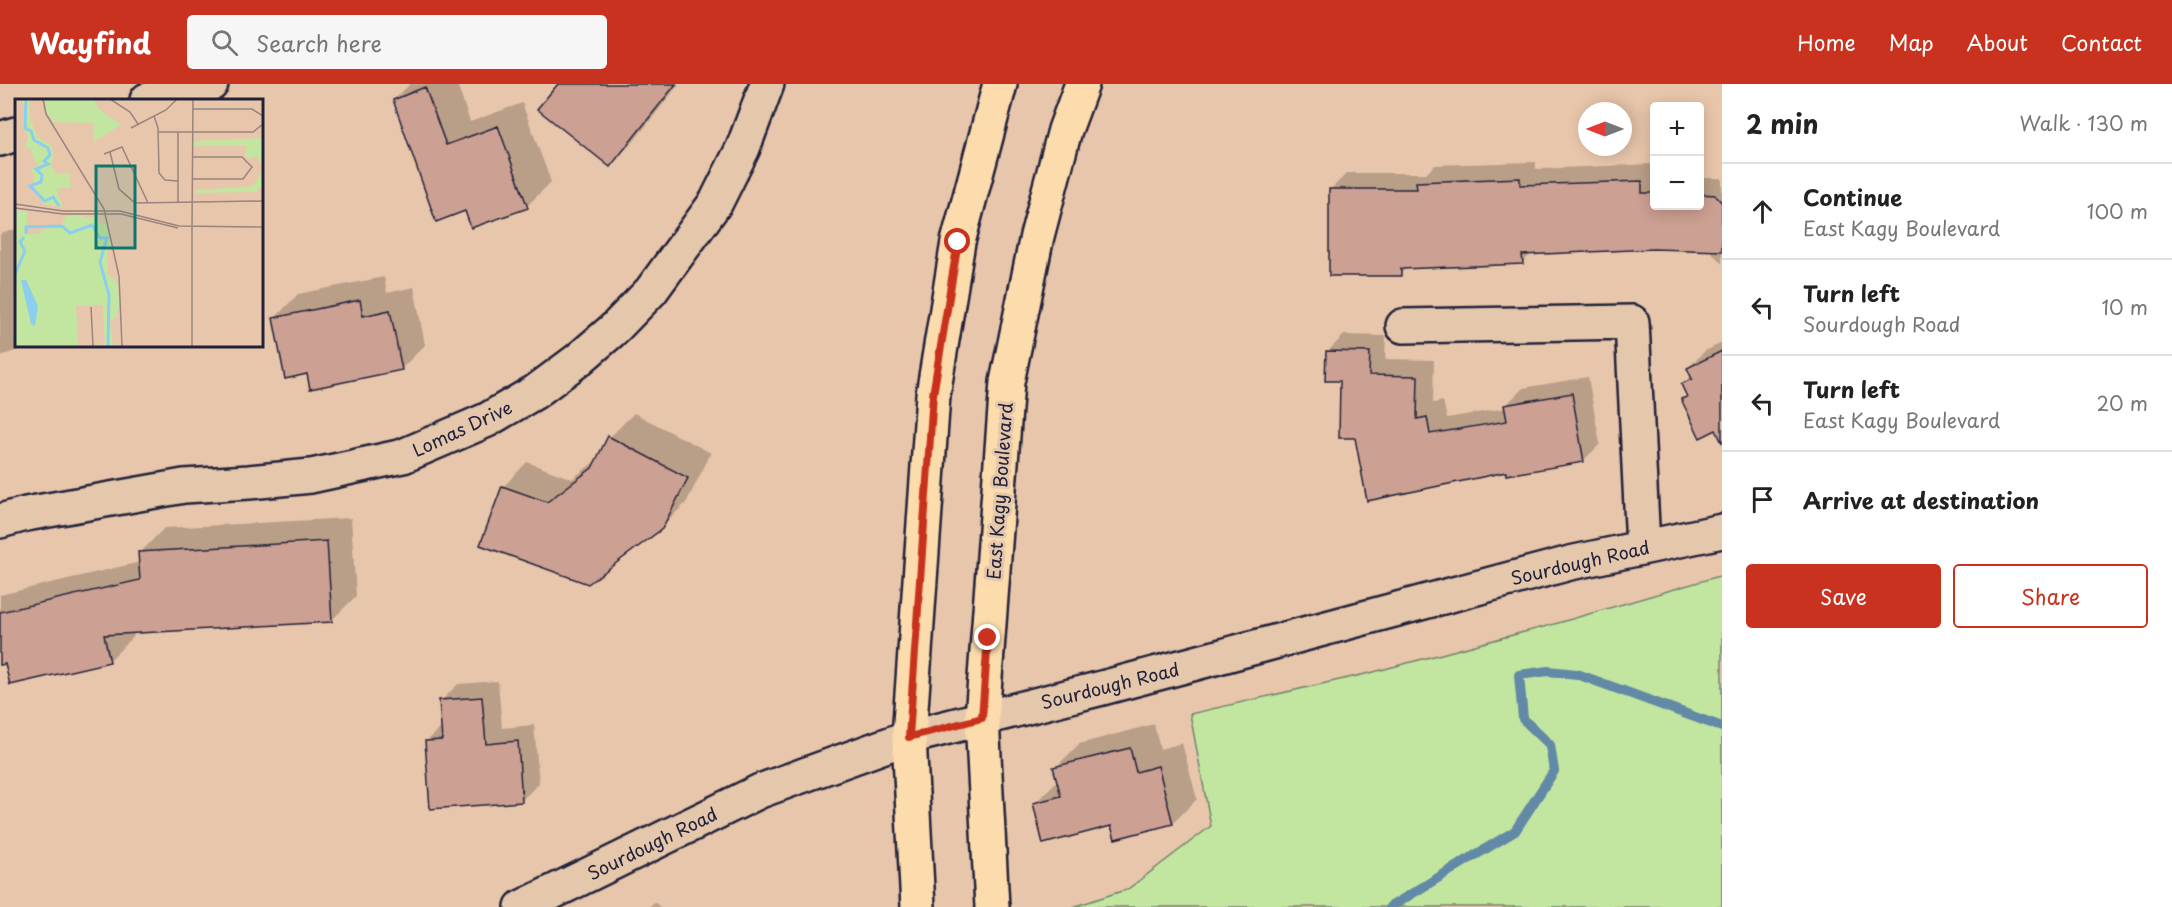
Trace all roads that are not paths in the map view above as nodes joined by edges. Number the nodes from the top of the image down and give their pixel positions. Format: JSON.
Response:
{"nodes":[{"id":1,"x":211,"y":84,"type":"edge"},
{"id":2,"x":767,"y":84,"type":"edge"},
{"id":3,"x":1000,"y":84,"type":"edge"},
{"id":4,"x":1082,"y":84,"type":"edge"},
{"id":5,"x":151,"y":99,"type":"edge"},
{"id":6,"x":15,"y":134,"type":"edge"},
{"id":7,"x":0,"y":139,"type":"edge"},
{"id":8,"x":1403,"y":326,"type":"dead end"},
{"id":9,"x":0,"y":521,"type":"edge"},
{"id":10,"x":1722,"y":531,"type":"edge"},
{"id":11,"x":1643,"y":547,"type":"junction"},
{"id":12,"x":982,"y":718,"type":"junction"},
{"id":13,"x":909,"y":737,"type":"junction"},
{"id":14,"x":522,"y":907,"type":"edge"},
{"id":15,"x":918,"y":907,"type":"edge"},
{"id":16,"x":992,"y":907,"type":"edge"}],
"edges":[{"from":1,"to":5,"type":"street"},
{"from":2,"to":9,"type":"street","name":"Lomas Drive"},
{"from":3,"to":13,"type":"main road"},
{"from":4,"to":12,"type":"main road","name":"East Kagy Boulevard"},
{"from":6,"to":7,"type":"street"},
{"from":8,"to":11,"type":"street"},
{"from":10,"to":11,"type":"street","name":"Sourdough Road"},
{"from":11,"to":12,"type":"street","name":"Sourdough Road"},
{"from":12,"to":13,"type":"street","name":"Sourdough Road"},
{"from":12,"to":16,"type":"main road","name":"East Kagy Boulevard"},
{"from":13,"to":14,"type":"street","name":"Sourdough Road"},
{"from":13,"to":15,"type":"main road"}]}
